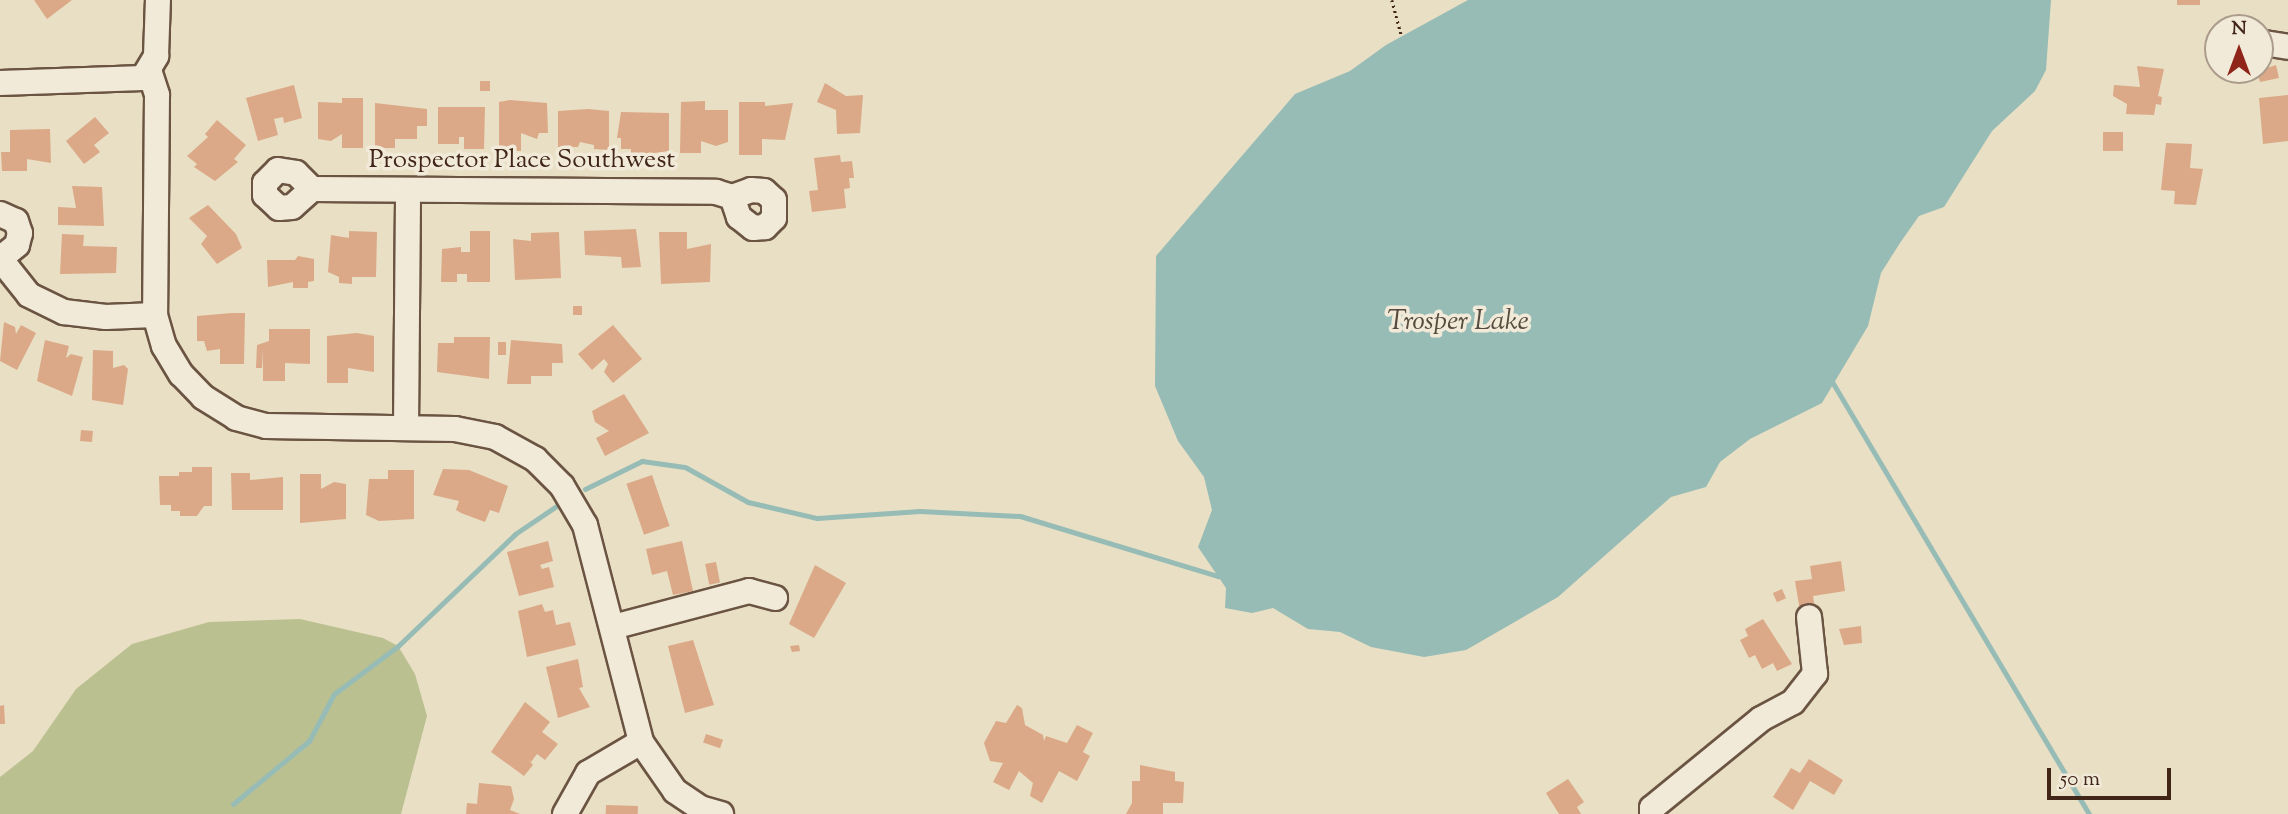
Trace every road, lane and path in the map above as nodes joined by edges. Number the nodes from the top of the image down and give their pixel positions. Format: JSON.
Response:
{"nodes":[{"id":1,"x":158,"y":0,"type":"edge"},
{"id":2,"x":1392,"y":0,"type":"edge"},
{"id":3,"x":1402,"y":37,"type":"dead end"},
{"id":4,"x":150,"y":73,"type":"junction"},
{"id":5,"x":0,"y":83,"type":"edge"},
{"id":6,"x":312,"y":189,"type":"dead end"},
{"id":7,"x":408,"y":191,"type":"junction"},
{"id":8,"x":732,"y":197,"type":"dead end"},
{"id":9,"x":0,"y":214,"type":"edge"},
{"id":10,"x":1,"y":260,"type":"edge"},
{"id":11,"x":155,"y":315,"type":"junction"},
{"id":12,"x":406,"y":428,"type":"junction"},
{"id":13,"x":775,"y":598,"type":"dead end"},
{"id":14,"x":1809,"y":617,"type":"dead end"},
{"id":15,"x":613,"y":627,"type":"junction"},
{"id":16,"x":641,"y":742,"type":"junction"},
{"id":17,"x":1652,"y":811,"type":"edge"},
{"id":18,"x":565,"y":814,"type":"edge"},
{"id":19,"x":721,"y":814,"type":"edge"}],
"edges":[{"from":1,"to":4,"type":"street"},
{"from":2,"to":3,"type":"path"},
{"from":4,"to":5,"type":"street"},
{"from":4,"to":11,"type":"street"},
{"from":6,"to":7,"type":"street","name":"Prospector Place Southwest"},
{"from":7,"to":8,"type":"street","name":"Prospector Place Southwest"},
{"from":7,"to":12,"type":"street"},
{"from":9,"to":10,"type":"street"},
{"from":10,"to":11,"type":"street"},
{"from":11,"to":12,"type":"street"},
{"from":12,"to":15,"type":"street"},
{"from":13,"to":15,"type":"street"},
{"from":14,"to":17,"type":"street"},
{"from":15,"to":16,"type":"street"},
{"from":16,"to":18,"type":"street"},
{"from":16,"to":19,"type":"street"}]}
